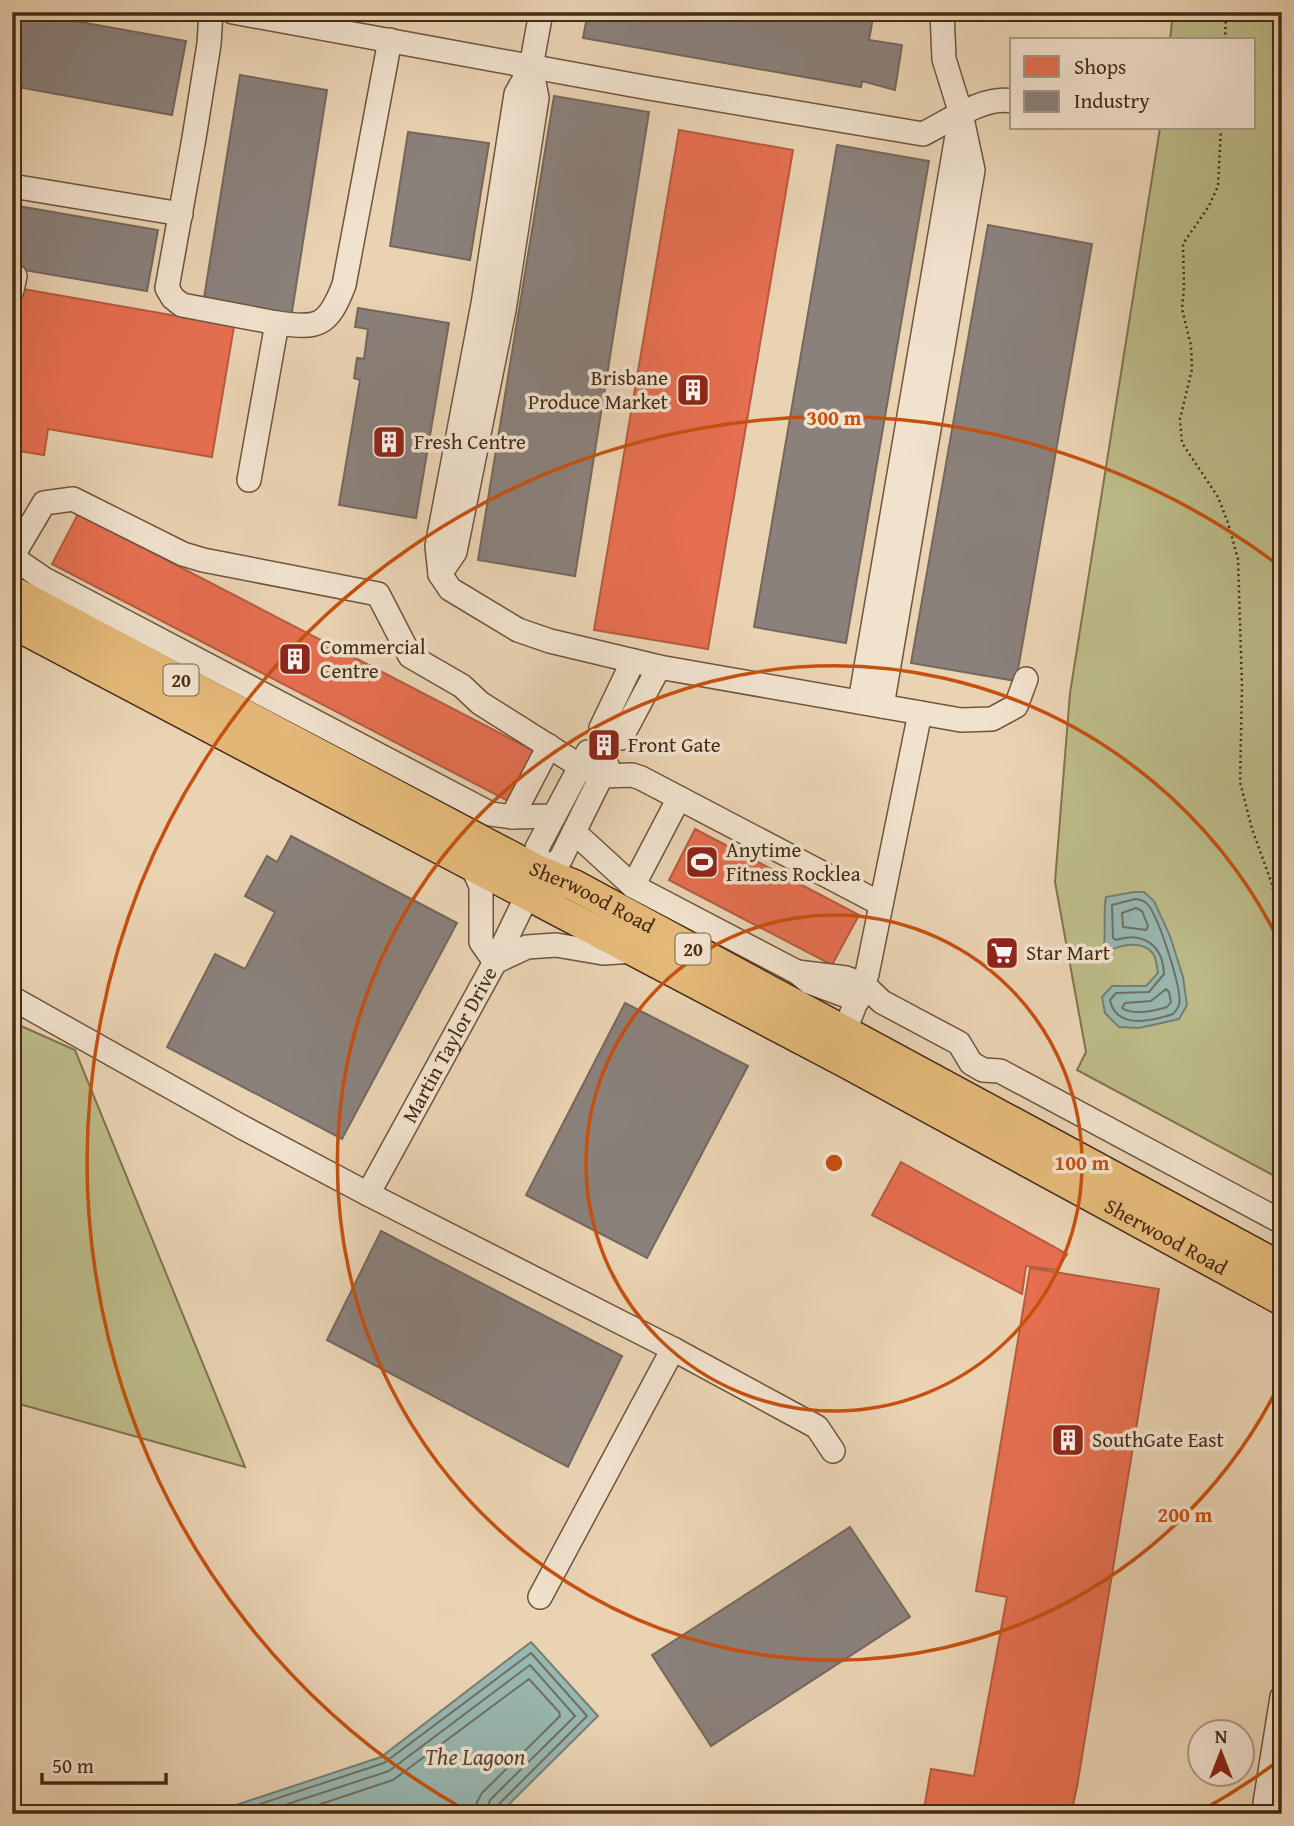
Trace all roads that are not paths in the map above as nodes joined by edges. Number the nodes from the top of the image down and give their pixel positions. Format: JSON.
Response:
{"nodes":[{"id":1,"x":211,"y":12,"type":"edge"},
{"id":2,"x":233,"y":12,"type":"edge"},
{"id":3,"x":541,"y":12,"type":"edge"},
{"id":4,"x":942,"y":12,"type":"edge"},
{"id":5,"x":390,"y":40,"type":"junction"},
{"id":6,"x":531,"y":67,"type":"junction"},
{"id":7,"x":1010,"y":101,"type":"edge"},
{"id":8,"x":961,"y":114,"type":"junction"},
{"id":9,"x":12,"y":186,"type":"edge"},
{"id":10,"x":181,"y":214,"type":"junction"},
{"id":11,"x":277,"y":323,"type":"junction"},
{"id":12,"x":249,"y":480,"type":"dead end"},
{"id":13,"x":12,"y":557,"type":"edge"},
{"id":14,"x":12,"y":591,"type":"edge"},
{"id":15,"x":12,"y":623,"type":"edge"},
{"id":16,"x":633,"y":661,"type":"junction"},
{"id":17,"x":659,"y":667,"type":"junction"},
{"id":18,"x":1026,"y":679,"type":"dead end"},
{"id":19,"x":871,"y":704,"type":"junction"},
{"id":20,"x":920,"y":713,"type":"junction"},
{"id":21,"x":549,"y":746,"type":"junction"},
{"id":22,"x":594,"y":764,"type":"junction"},
{"id":23,"x":423,"y":794,"type":"junction"},
{"id":24,"x":679,"y":797,"type":"junction"},
{"id":25,"x":554,"y":816,"type":"junction"},
{"id":26,"x":512,"y":817,"type":"junction"},
{"id":27,"x":574,"y":832,"type":"junction"},
{"id":28,"x":471,"y":864,"type":"junction"},
{"id":29,"x":533,"y":883,"type":"junction"},
{"id":30,"x":633,"y":886,"type":"junction"},
{"id":31,"x":884,"y":894,"type":"junction"},
{"id":32,"x":634,"y":951,"type":"junction"},
{"id":33,"x":495,"y":962,"type":"junction"},
{"id":34,"x":860,"y":992,"type":"junction"},
{"id":35,"x":12,"y":998,"type":"edge"},
{"id":36,"x":845,"y":1030,"type":"junction"},
{"id":37,"x":845,"y":1062,"type":"junction"},
{"id":38,"x":971,"y":1063,"type":"junction"},
{"id":39,"x":973,"y":1100,"type":"junction"},
{"id":40,"x":368,"y":1194,"type":"junction"},
{"id":41,"x":1282,"y":1222,"type":"edge"},
{"id":42,"x":1282,"y":1268,"type":"edge"},
{"id":43,"x":1282,"y":1300,"type":"edge"},
{"id":44,"x":673,"y":1349,"type":"junction"},
{"id":45,"x":833,"y":1451,"type":"dead end"},
{"id":46,"x":540,"y":1597,"type":"dead end"},
{"id":47,"x":1282,"y":1697,"type":"edge"},
{"id":48,"x":1268,"y":1814,"type":"edge"}],
"edges":[{"from":1,"to":10,"type":"street"},
{"from":2,"to":5,"type":"street"},
{"from":3,"to":6,"type":"street"},
{"from":4,"to":8,"type":"street"},
{"from":5,"to":6,"type":"street"},
{"from":5,"to":11,"type":"street"},
{"from":6,"to":8,"type":"street"},
{"from":6,"to":16,"type":"street"},
{"from":7,"to":8,"type":"street"},
{"from":8,"to":19,"type":"street"},
{"from":9,"to":10,"type":"street"},
{"from":10,"to":11,"type":"street"},
{"from":11,"to":12,"type":"street"},
{"from":13,"to":21,"type":"street"},
{"from":13,"to":23,"type":"street"},
{"from":14,"to":23,"type":"main road","name":"Sherwood Road","number":"20"},
{"from":15,"to":28,"type":"main road","name":"Sherwood Road","number":"20"},
{"from":16,"to":17,"type":"street"},
{"from":16,"to":17,"type":"street"},
{"from":17,"to":19,"type":"street"},
{"from":18,"to":20,"type":"street"},
{"from":19,"to":20,"type":"street"},
{"from":20,"to":31,"type":"street"},
{"from":21,"to":22,"type":"street"},
{"from":21,"to":26,"type":"street"},
{"from":22,"to":24,"type":"street"},
{"from":22,"to":25,"type":"street"},
{"from":22,"to":27,"type":"street"},
{"from":23,"to":26,"type":"street"},
{"from":23,"to":29,"type":"main road","name":"Sherwood Road","number":"20"},
{"from":24,"to":30,"type":"street"},
{"from":24,"to":31,"type":"street"},
{"from":25,"to":26,"type":"street"},
{"from":25,"to":29,"type":"street"},
{"from":27,"to":29,"type":"street"},
{"from":27,"to":30,"type":"street"},
{"from":28,"to":29,"type":"main road","name":"Sherwood Road","number":"20"},
{"from":28,"to":33,"type":"street"},
{"from":29,"to":32,"type":"main road","name":"Sherwood Road","number":"20"},
{"from":29,"to":33,"type":"street","name":"Martin Taylor Drive"},
{"from":29,"to":36,"type":"main road","name":"Sherwood Road","number":"20"},
{"from":30,"to":34,"type":"street"},
{"from":31,"to":34,"type":"street"},
{"from":32,"to":33,"type":"street"},
{"from":32,"to":37,"type":"main road","name":"Sherwood Road","number":"20"},
{"from":33,"to":40,"type":"street","name":"Martin Taylor Drive"},
{"from":34,"to":36,"type":"street"},
{"from":34,"to":38,"type":"street"},
{"from":35,"to":40,"type":"street"},
{"from":36,"to":37,"type":"street"},
{"from":36,"to":39,"type":"main road","name":"Sherwood Road","number":"20"},
{"from":37,"to":43,"type":"main road","name":"Sherwood Road","number":"20"},
{"from":38,"to":39,"type":"street"},
{"from":38,"to":41,"type":"street"},
{"from":39,"to":42,"type":"main road","name":"Sherwood Road","number":"20"},
{"from":40,"to":44,"type":"street"},
{"from":44,"to":45,"type":"street"},
{"from":44,"to":46,"type":"street"},
{"from":47,"to":48,"type":"street"}]}
